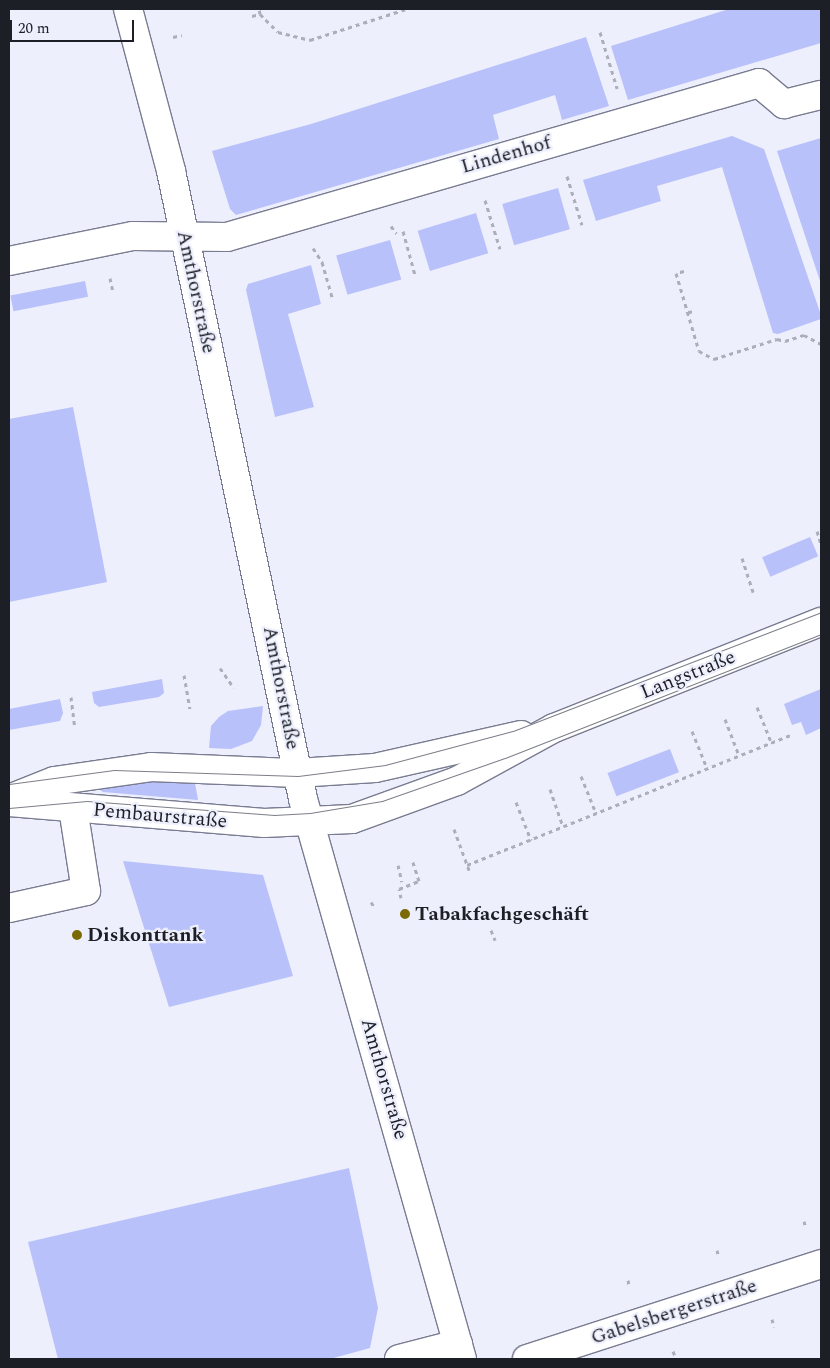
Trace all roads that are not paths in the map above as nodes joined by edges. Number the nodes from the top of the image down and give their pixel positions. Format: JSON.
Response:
{"nodes":[{"id":1,"x":128,"y":9,"type":"edge"},
{"id":2,"x":821,"y":95,"type":"edge"},
{"id":3,"x":184,"y":238,"type":"junction"},
{"id":4,"x":9,"y":261,"type":"edge"},
{"id":5,"x":821,"y":622,"type":"edge"},
{"id":6,"x":554,"y":728,"type":"junction"},
{"id":7,"x":297,"y":773,"type":"junction"},
{"id":8,"x":9,"y":800,"type":"edge"},
{"id":9,"x":73,"y":808,"type":"junction"},
{"id":10,"x":311,"y":823,"type":"junction"},
{"id":11,"x":9,"y":908,"type":"edge"},
{"id":12,"x":821,"y":1264,"type":"edge"},
{"id":13,"x":460,"y":1352,"type":"edge"},
{"id":14,"x":399,"y":1359,"type":"edge"},
{"id":15,"x":527,"y":1359,"type":"edge"}],
"edges":[{"from":1,"to":3,"type":"street","name":"Amthorstraße"},
{"from":2,"to":3,"type":"street","name":"Lindenhof"},
{"from":3,"to":4,"type":"street"},
{"from":3,"to":7,"type":"street","name":"Amthorstraße"},
{"from":5,"to":6,"type":"street","name":"Langstraße"},
{"from":6,"to":7,"type":"street","name":"Langstraße"},
{"from":6,"to":10,"type":"street","name":"Langstraße"},
{"from":7,"to":8,"type":"street","name":"Pembaurstraße"},
{"from":7,"to":10,"type":"street","name":"Amthorstraße"},
{"from":8,"to":9,"type":"street","name":"Pembaurstraße"},
{"from":9,"to":10,"type":"street","name":"Pembaurstraße"},
{"from":9,"to":11,"type":"street"},
{"from":10,"to":13,"type":"street","name":"Amthorstraße"},
{"from":12,"to":15,"type":"street","name":"Gabelsbergerstraße"},
{"from":13,"to":14,"type":"street"}]}
